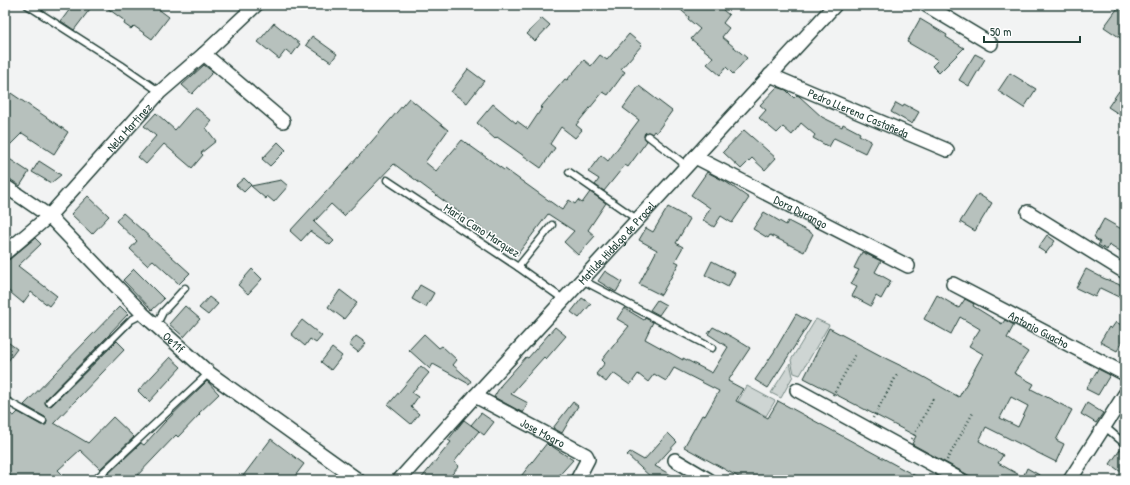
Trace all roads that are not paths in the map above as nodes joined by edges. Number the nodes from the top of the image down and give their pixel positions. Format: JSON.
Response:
{"nodes":[{"id":1,"x":27,"y":5,"type":"edge"},
{"id":2,"x":256,"y":5,"type":"edge"},
{"id":3,"x":835,"y":5,"type":"edge"},
{"id":4,"x":926,"y":5,"type":"edge"},
{"id":5,"x":991,"y":44,"type":"dead end"},
{"id":6,"x":204,"y":54,"type":"junction"},
{"id":7,"x":770,"y":75,"type":"junction"},
{"id":8,"x":160,"y":92,"type":"junction"},
{"id":9,"x":283,"y":121,"type":"dead end"},
{"id":10,"x":648,"y":136,"type":"dead end"},
{"id":11,"x":947,"y":150,"type":"dead end"},
{"id":12,"x":691,"y":161,"type":"junction"},
{"id":13,"x":569,"y":172,"type":"dead end"},
{"id":14,"x":387,"y":180,"type":"dead end"},
{"id":15,"x":5,"y":186,"type":"edge"},
{"id":16,"x":1028,"y":212,"type":"dead end"},
{"id":17,"x":49,"y":216,"type":"junction"},
{"id":18,"x":638,"y":220,"type":"junction"},
{"id":19,"x":552,"y":225,"type":"dead end"},
{"id":20,"x":5,"y":253,"type":"edge"},
{"id":21,"x":908,"y":266,"type":"dead end"},
{"id":22,"x":518,"y":267,"type":"junction"},
{"id":23,"x":1125,"y":272,"type":"edge"},
{"id":24,"x":582,"y":280,"type":"junction"},
{"id":25,"x":953,"y":284,"type":"dead end"},
{"id":26,"x":185,"y":288,"type":"dead end"},
{"id":27,"x":563,"y":299,"type":"junction"},
{"id":28,"x":143,"y":314,"type":"junction"},
{"id":29,"x":156,"y":326,"type":"junction"},
{"id":30,"x":712,"y":348,"type":"dead end"},
{"id":31,"x":209,"y":373,"type":"junction"},
{"id":32,"x":1125,"y":374,"type":"edge"},
{"id":33,"x":797,"y":390,"type":"dead end"},
{"id":34,"x":1125,"y":394,"type":"edge"},
{"id":35,"x":475,"y":396,"type":"junction"},
{"id":36,"x":5,"y":400,"type":"edge"},
{"id":37,"x":49,"y":402,"type":"dead end"},
{"id":38,"x":43,"y":421,"type":"dead end"},
{"id":39,"x":1104,"y":426,"type":"junction"},
{"id":40,"x":1125,"y":444,"type":"edge"},
{"id":41,"x":675,"y":460,"type":"dead end"},
{"id":42,"x":1076,"y":478,"type":"edge"},
{"id":43,"x":95,"y":480,"type":"edge"},
{"id":44,"x":358,"y":480,"type":"edge"},
{"id":45,"x":399,"y":480,"type":"edge"},
{"id":46,"x":577,"y":480,"type":"edge"},
{"id":47,"x":709,"y":480,"type":"edge"},
{"id":48,"x":961,"y":480,"type":"edge"}],
"edges":[{"from":1,"to":8,"type":"lane"},
{"from":2,"to":6,"type":"street","name":"Nela Martinez"},
{"from":3,"to":7,"type":"street","name":"Matilde Hidalgo de Procel"},
{"from":4,"to":5,"type":"street"},
{"from":6,"to":8,"type":"street","name":"Nela Martinez"},
{"from":6,"to":9,"type":"street"},
{"from":7,"to":11,"type":"street","name":"Pedro LLerena Castañeda"},
{"from":7,"to":12,"type":"street","name":"Matilde Hidalgo de Procel"},
{"from":8,"to":17,"type":"street","name":"Nela Martinez"},
{"from":10,"to":12,"type":"lane"},
{"from":12,"to":18,"type":"street","name":"Matilde Hidalgo de Procel"},
{"from":12,"to":21,"type":"street","name":"Dora Durango"},
{"from":13,"to":18,"type":"lane"},
{"from":14,"to":22,"type":"lane","name":"Maria Cano Marquez"},
{"from":15,"to":17,"type":"street","name":"Oe11f"},
{"from":16,"to":23,"type":"street"},
{"from":17,"to":20,"type":"street","name":"Nela Martinez"},
{"from":17,"to":28,"type":"street","name":"Oe11f"},
{"from":18,"to":24,"type":"street","name":"Matilde Hidalgo de Procel"},
{"from":19,"to":22,"type":"lane"},
{"from":22,"to":27,"type":"lane","name":"Maria Cano Marquez"},
{"from":24,"to":27,"type":"street","name":"Matilde Hidalgo de Procel"},
{"from":24,"to":30,"type":"lane"},
{"from":25,"to":32,"type":"street","name":"Antonio Guacho"},
{"from":26,"to":29,"type":"lane"},
{"from":27,"to":35,"type":"street","name":"Matilde Hidalgo de Procel"},
{"from":28,"to":29,"type":"street","name":"Oe11f"},
{"from":28,"to":37,"type":"lane"},
{"from":29,"to":31,"type":"street","name":"Oe11f"},
{"from":31,"to":43,"type":"lane"},
{"from":31,"to":44,"type":"street","name":"Oe11f"},
{"from":33,"to":48,"type":"street"},
{"from":34,"to":39,"type":"street"},
{"from":35,"to":45,"type":"street","name":"Matilde Hidalgo de Procel"},
{"from":35,"to":46,"type":"street","name":"Jose Mogro"},
{"from":36,"to":38,"type":"lane"},
{"from":39,"to":40,"type":"lane"},
{"from":39,"to":42,"type":"street"},
{"from":41,"to":47,"type":"street"}]}
